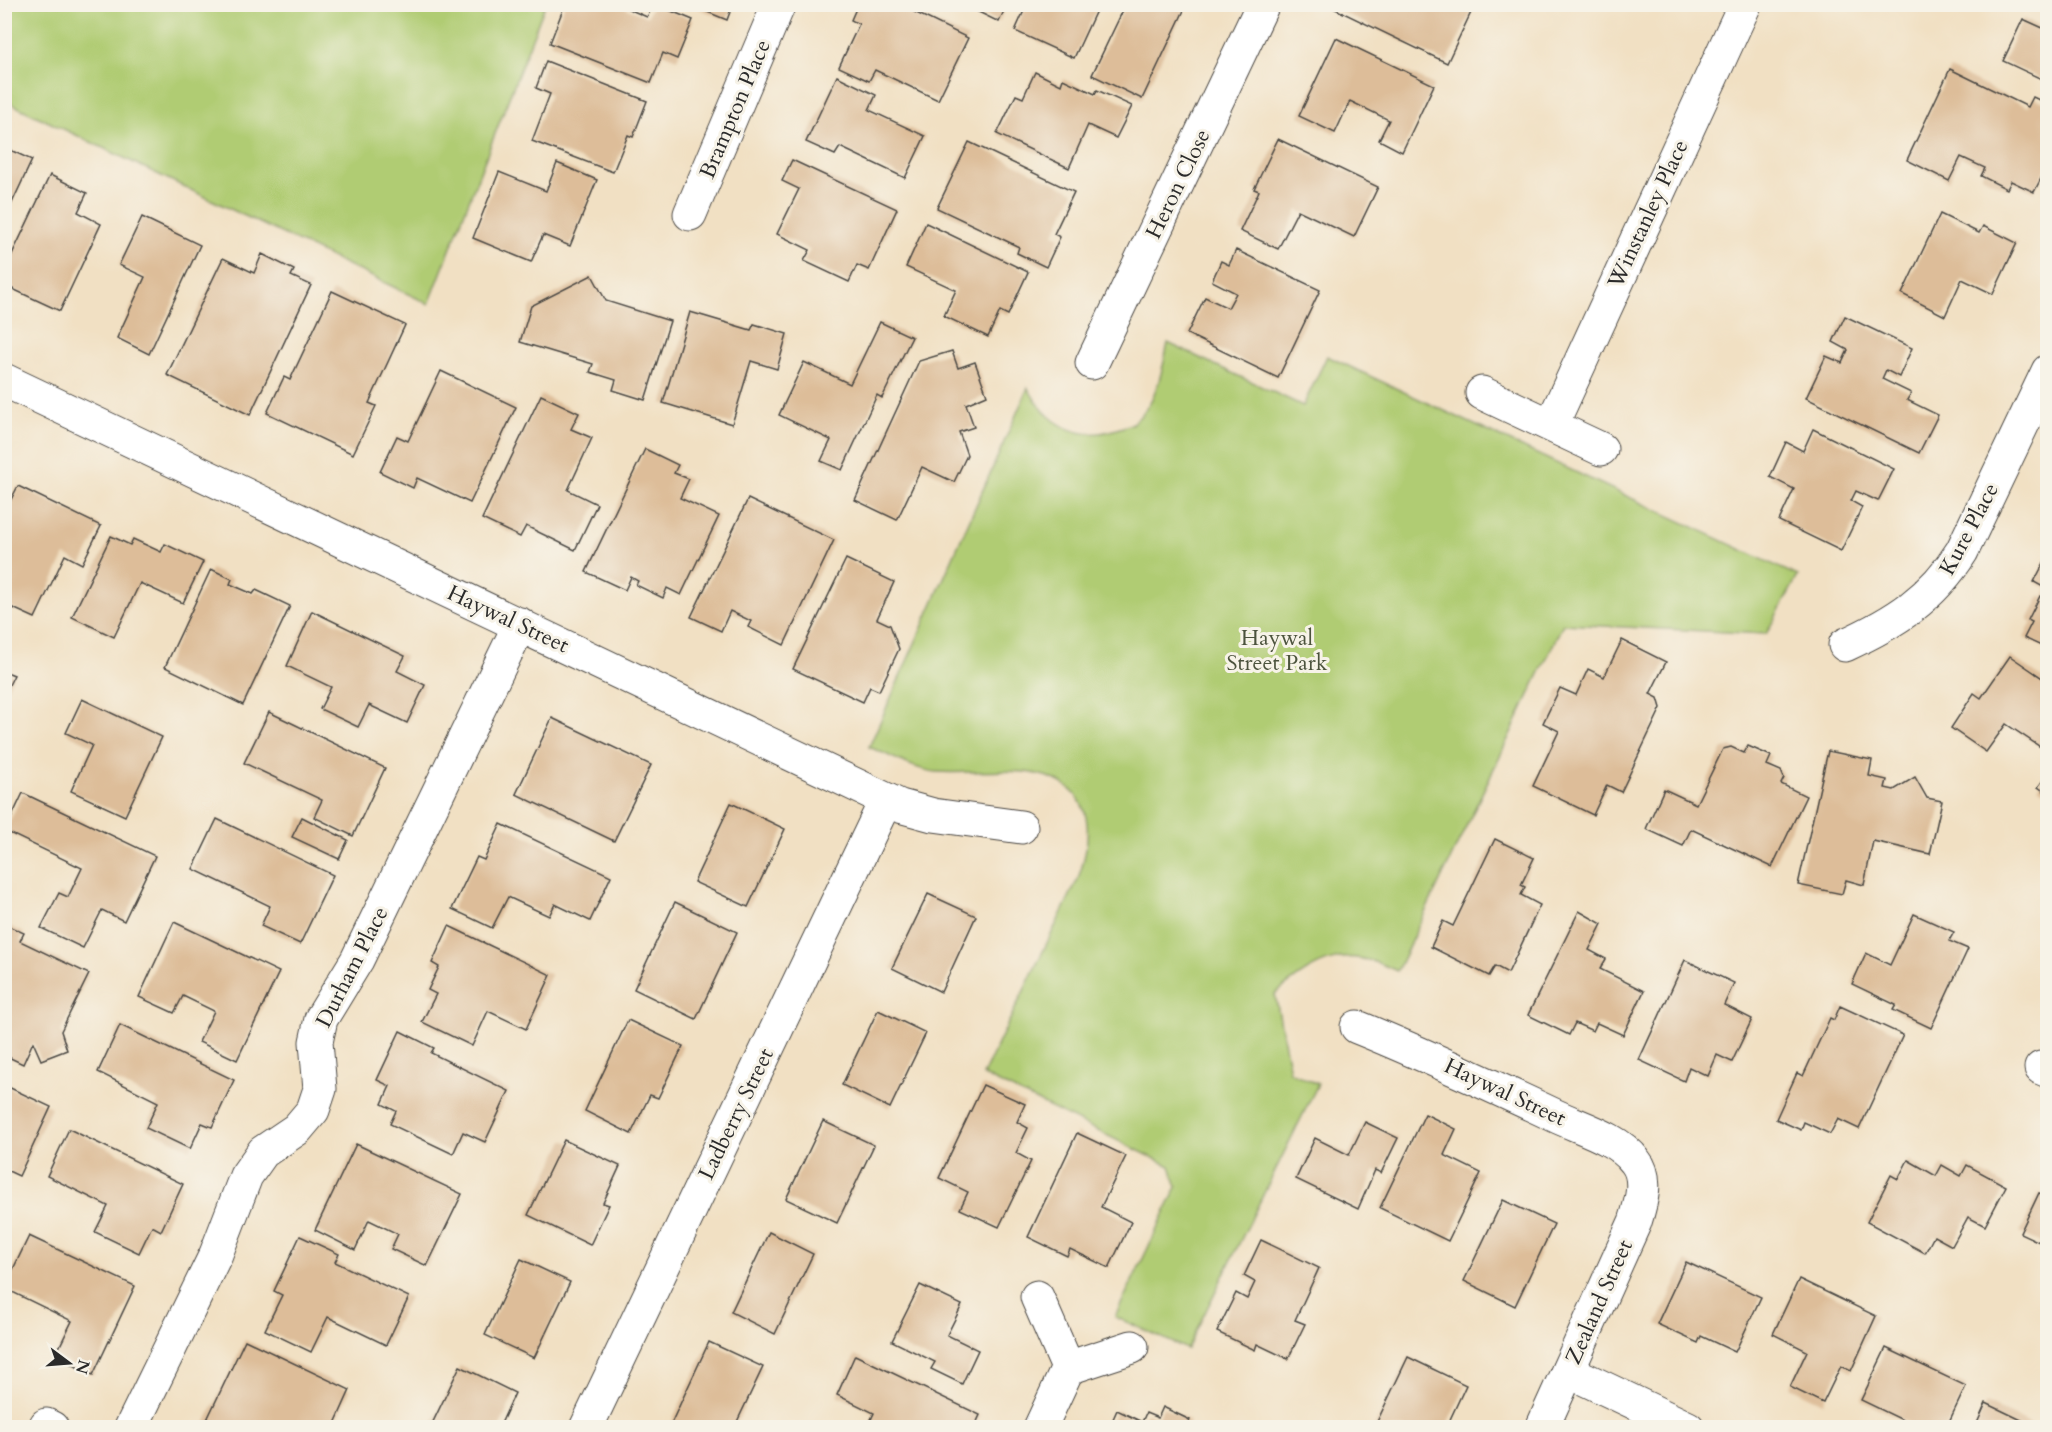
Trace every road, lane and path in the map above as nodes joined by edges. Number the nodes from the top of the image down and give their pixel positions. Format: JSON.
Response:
{"nodes":[{"id":1,"x":779,"y":4,"type":"edge"},
{"id":2,"x":1263,"y":4,"type":"edge"},
{"id":3,"x":1745,"y":4,"type":"edge"},
{"id":4,"x":690,"y":214,"type":"dead end"},
{"id":5,"x":1092,"y":363,"type":"dead end"},
{"id":6,"x":2048,"y":371,"type":"edge"},
{"id":7,"x":4,"y":380,"type":"edge"},
{"id":8,"x":1482,"y":393,"type":"dead end"},
{"id":9,"x":1552,"y":424,"type":"junction"},
{"id":10,"x":1601,"y":449,"type":"dead end"},
{"id":11,"x":519,"y":624,"type":"junction"},
{"id":12,"x":1845,"y":645,"type":"dead end"},
{"id":13,"x":886,"y":800,"type":"junction"},
{"id":14,"x":1021,"y":827,"type":"dead end"},
{"id":15,"x":1357,"y":1027,"type":"dead end"},
{"id":16,"x":1641,"y":1172,"type":"joint"},
{"id":17,"x":1037,"y":1298,"type":"dead end"},
{"id":18,"x":1132,"y":1347,"type":"dead end"},
{"id":19,"x":1068,"y":1368,"type":"junction"},
{"id":20,"x":1568,"y":1371,"type":"junction"},
{"id":21,"x":131,"y":1428,"type":"edge"},
{"id":22,"x":586,"y":1428,"type":"edge"},
{"id":23,"x":1040,"y":1428,"type":"edge"},
{"id":24,"x":1542,"y":1428,"type":"edge"},
{"id":25,"x":1688,"y":1428,"type":"edge"}],
"edges":[{"from":1,"to":4,"type":"street","name":"Brampton Place"},
{"from":2,"to":5,"type":"street","name":"Heron Close"},
{"from":3,"to":9,"type":"street","name":"Winstanley Place"},
{"from":6,"to":12,"type":"street","name":"Kure Place"},
{"from":7,"to":11,"type":"street","name":"Haywal Street"},
{"from":8,"to":9,"type":"street"},
{"from":9,"to":10,"type":"street"},
{"from":11,"to":13,"type":"street","name":"Haywal Street"},
{"from":11,"to":21,"type":"street","name":"Durham Place"},
{"from":13,"to":14,"type":"street","name":"Haywal Street"},
{"from":13,"to":22,"type":"street","name":"Ladberry Street"},
{"from":15,"to":16,"type":"street","name":"Haywal Street"},
{"from":16,"to":20,"type":"street","name":"Zealand Street"},
{"from":17,"to":19,"type":"street"},
{"from":18,"to":19,"type":"street"},
{"from":19,"to":23,"type":"street"},
{"from":20,"to":24,"type":"street","name":"Zealand Street"},
{"from":20,"to":25,"type":"street"}]}
